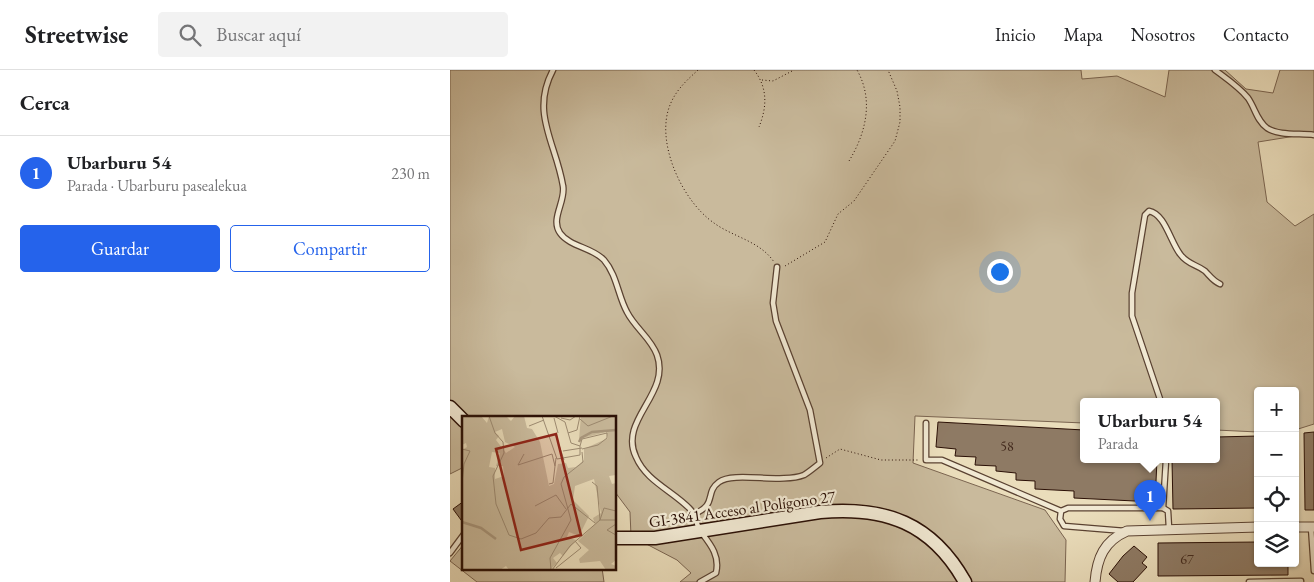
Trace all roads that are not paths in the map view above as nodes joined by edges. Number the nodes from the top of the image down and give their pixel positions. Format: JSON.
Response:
{"nodes":[{"id":1,"x":553,"y":70,"type":"edge"},
{"id":2,"x":1215,"y":70,"type":"edge"},
{"id":3,"x":1314,"y":135,"type":"edge"},
{"id":4,"x":777,"y":267,"type":"road end"},
{"id":5,"x":1220,"y":284,"type":"dead end"},
{"id":6,"x":1160,"y":398,"type":"edge"},
{"id":7,"x":450,"y":407,"type":"edge"},
{"id":8,"x":462,"y":419,"type":"edge"},
{"id":9,"x":926,"y":423,"type":"dead end"},
{"id":10,"x":1166,"y":463,"type":"edge"},
{"id":11,"x":1163,"y":508,"type":"junction"},
{"id":12,"x":1061,"y":511,"type":"junction"},
{"id":13,"x":694,"y":514,"type":"junction"},
{"id":14,"x":1254,"y":527,"type":"edge"},
{"id":15,"x":1299,"y":527,"type":"edge"},
{"id":16,"x":1313,"y":527,"type":"edge"},
{"id":17,"x":1168,"y":528,"type":"junction"},
{"id":18,"x":700,"y":531,"type":"junction"},
{"id":19,"x":1127,"y":531,"type":"junction"},
{"id":20,"x":462,"y":537,"type":"edge"},
{"id":21,"x":616,"y":538,"type":"edge"},
{"id":22,"x":450,"y":552,"type":"edge"},
{"id":23,"x":1314,"y":571,"type":"edge"},
{"id":24,"x":1301,"y":581,"type":"edge"},
{"id":25,"x":700,"y":582,"type":"edge"},
{"id":26,"x":965,"y":582,"type":"edge"},
{"id":27,"x":1095,"y":582,"type":"edge"},
{"id":28,"x":1249,"y":582,"type":"edge"}],
"edges":[{"from":1,"to":13,"type":"lane"},
{"from":2,"to":3,"type":"lane"},
{"from":4,"to":13,"type":"lane"},
{"from":5,"to":6,"type":"lane"},
{"from":7,"to":8,"type":"main road"},
{"from":9,"to":12,"type":"lane"},
{"from":10,"to":11,"type":"lane"},
{"from":11,"to":12,"type":"lane"},
{"from":11,"to":17,"type":"lane"},
{"from":12,"to":19,"type":"lane"},
{"from":13,"to":18,"type":"lane"},
{"from":14,"to":17,"type":"street"},
{"from":15,"to":16,"type":"street"},
{"from":16,"to":23,"type":"lane"},
{"from":17,"to":19,"type":"street"},
{"from":18,"to":21,"type":"main road","name":"GI-3841 Acceso al Polígono 27"},
{"from":18,"to":25,"type":"lane"},
{"from":18,"to":26,"type":"main road","name":"GI-3841 Acceso al Polígono 27"},
{"from":19,"to":27,"type":"street"},
{"from":20,"to":22,"type":"lane"},
{"from":24,"to":28,"type":"lane"}]}
